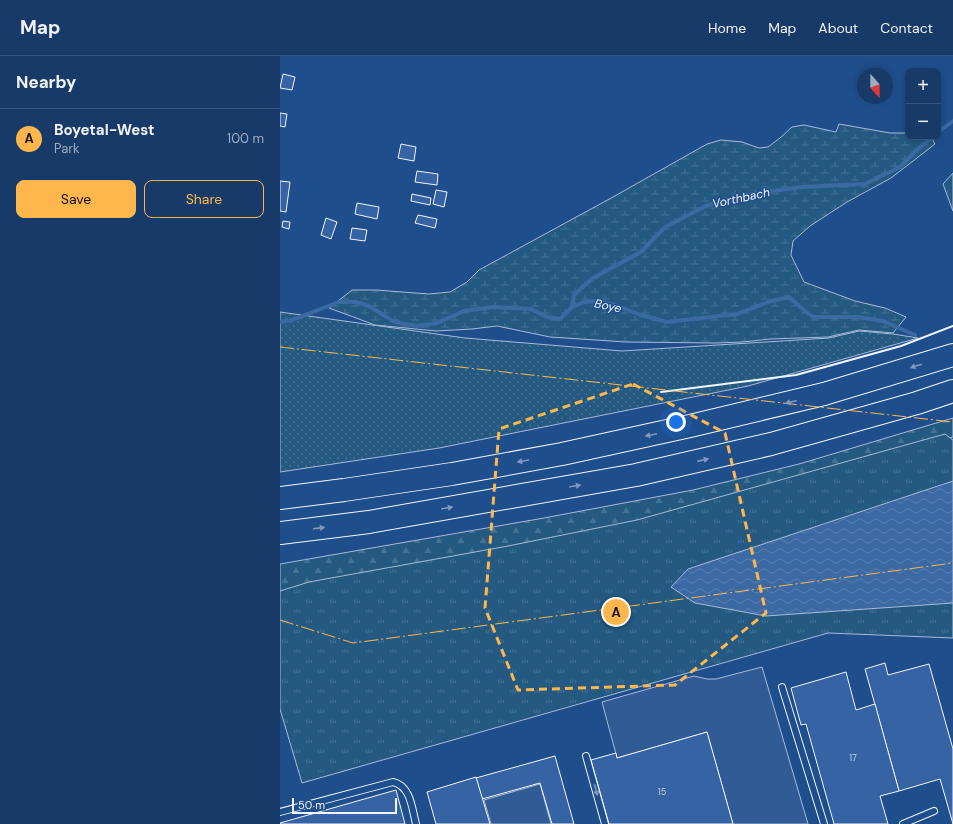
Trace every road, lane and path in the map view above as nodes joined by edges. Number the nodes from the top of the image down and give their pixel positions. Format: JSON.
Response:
{"nodes":[{"id":1,"x":953,"y":355,"type":"edge"},
{"id":2,"x":953,"y":391,"type":"edge"},
{"id":3,"x":280,"y":498,"type":"edge"},
{"id":4,"x":280,"y":533,"type":"edge"},
{"id":5,"x":782,"y":687,"type":"dead end"},
{"id":6,"x":586,"y":756,"type":"dead end"},
{"id":7,"x":934,"y":811,"type":"dead end"},
{"id":8,"x":280,"y":812,"type":"edge"},
{"id":9,"x":416,"y":824,"type":"edge"},
{"id":10,"x":605,"y":824,"type":"edge"},
{"id":11,"x":824,"y":824,"type":"edge"},
{"id":12,"x":903,"y":824,"type":"edge"}],
"edges":[{"from":1,"to":3,"type":"highway","one_way":true},
{"from":4,"to":2,"type":"highway","one_way":true},
{"from":5,"to":11,"type":"lane"},
{"from":6,"to":10,"type":"lane","one_way":true},
{"from":7,"to":12,"type":"lane"},
{"from":8,"to":9,"type":"lane"}]}
